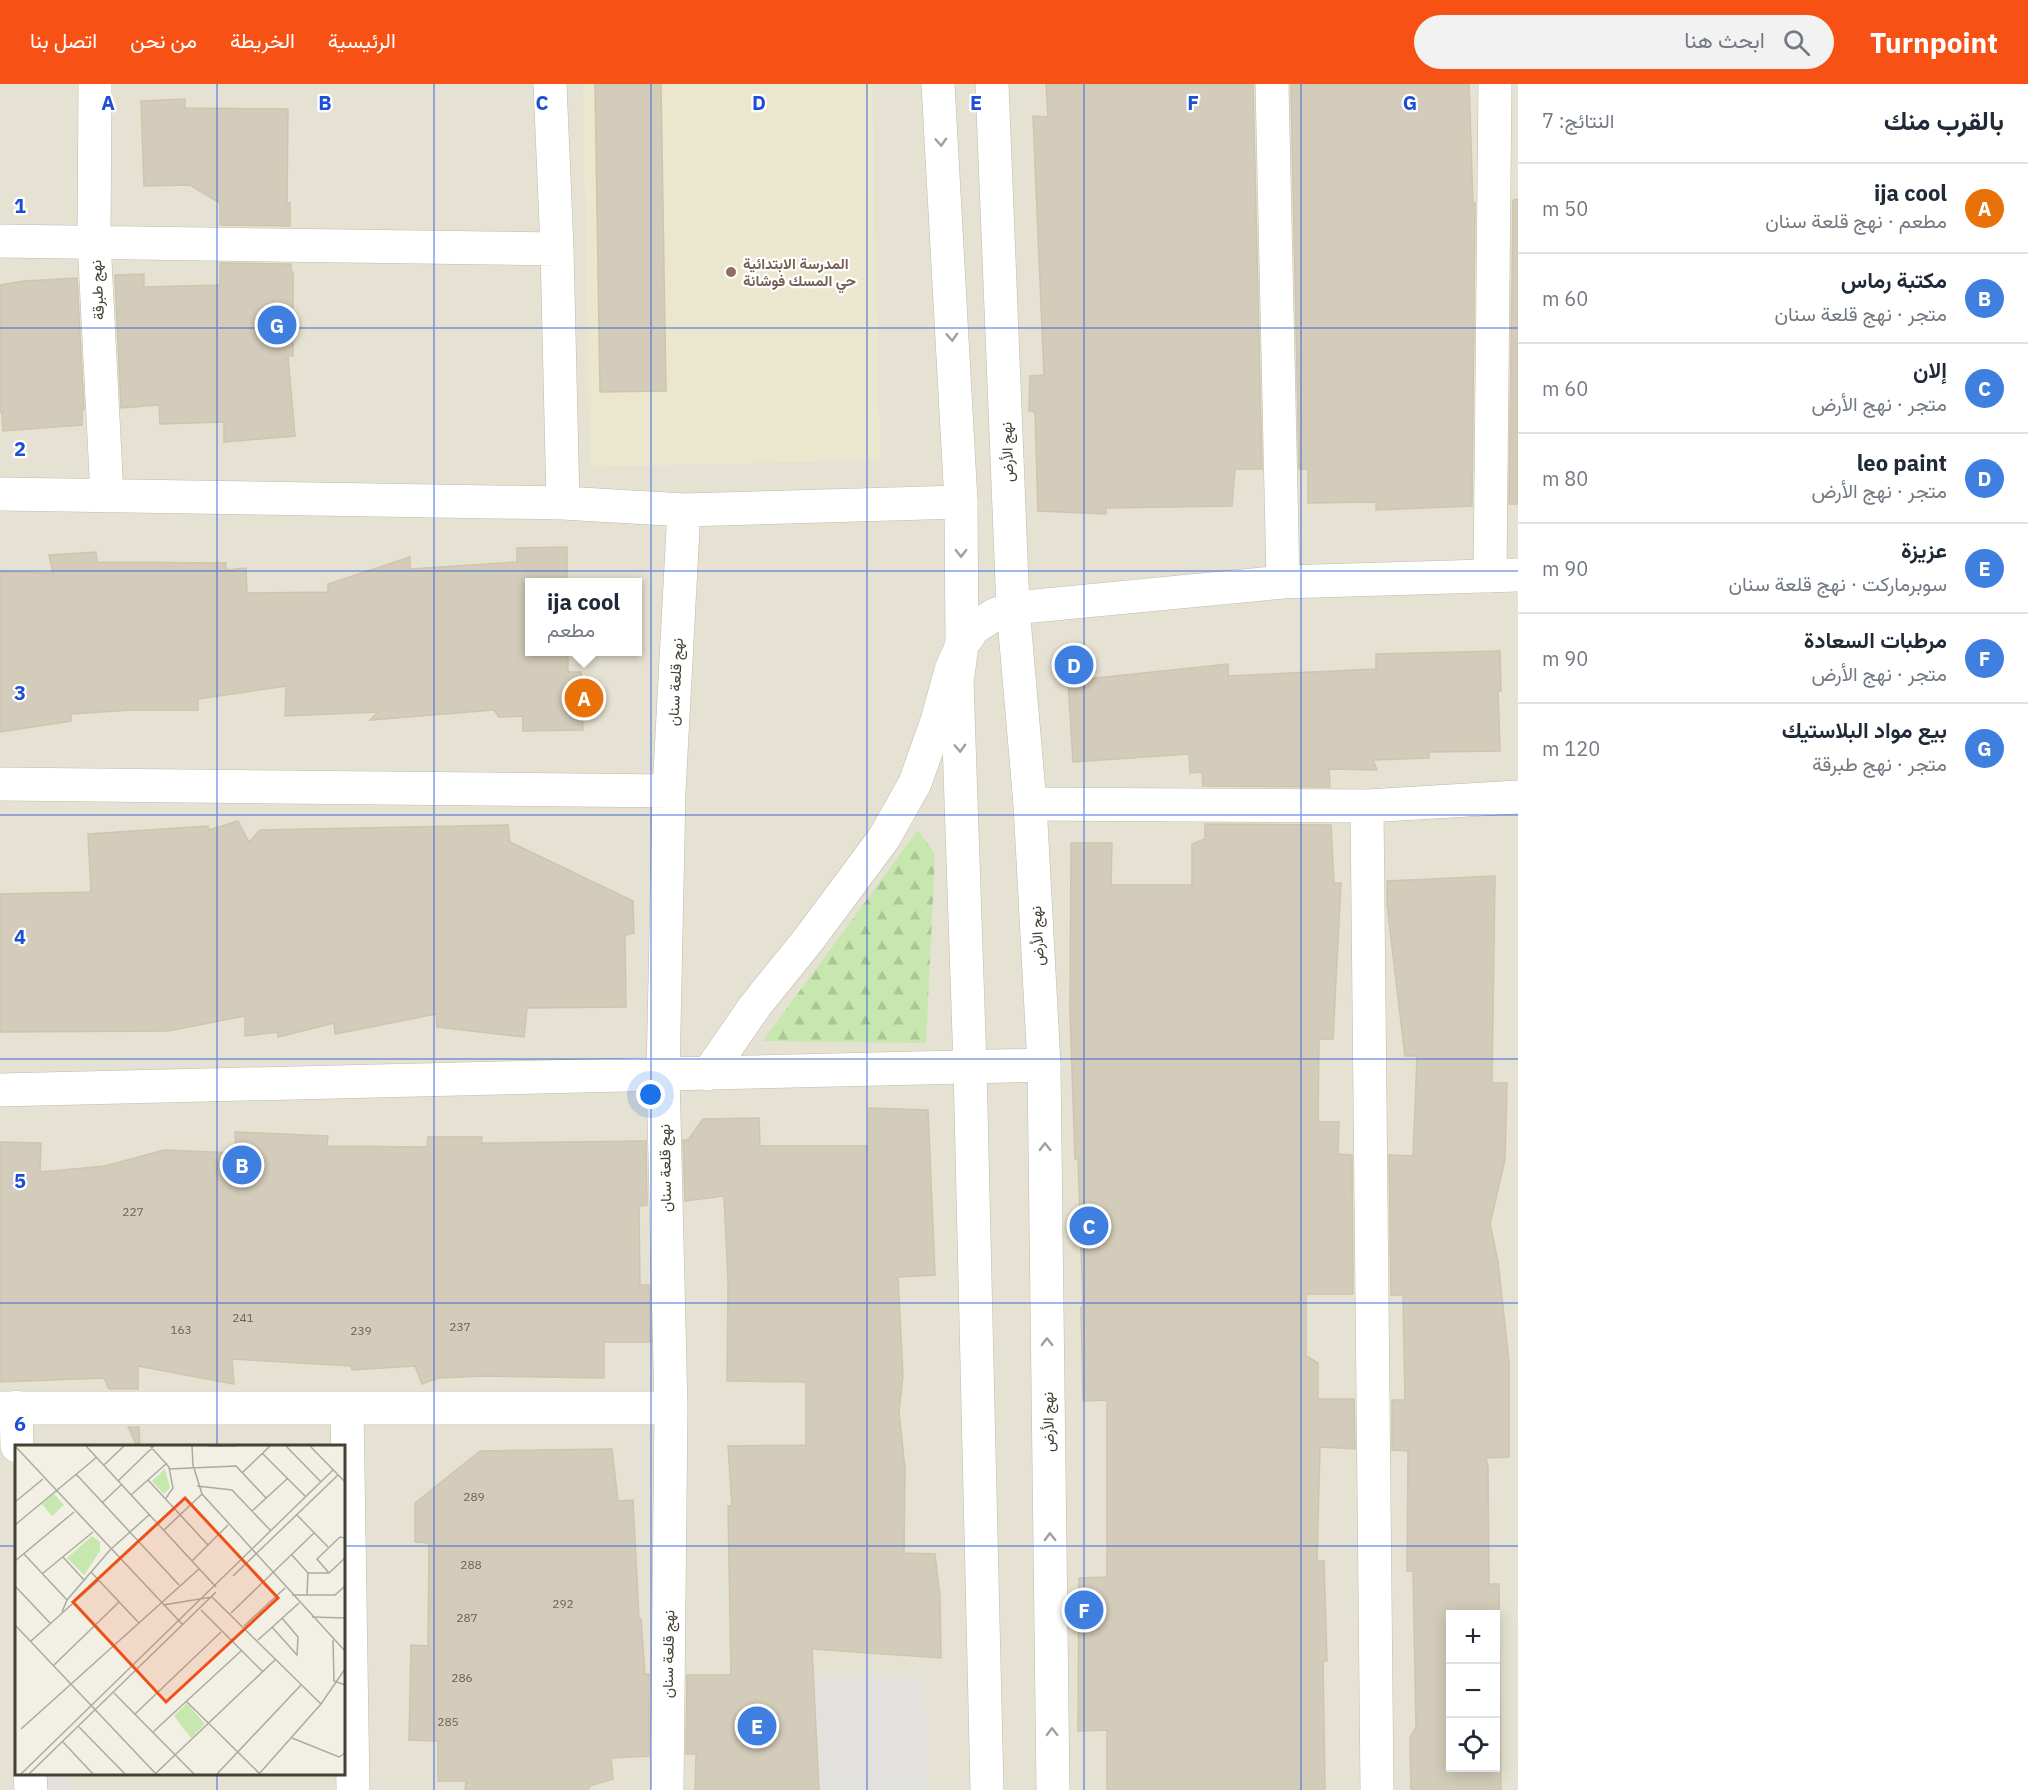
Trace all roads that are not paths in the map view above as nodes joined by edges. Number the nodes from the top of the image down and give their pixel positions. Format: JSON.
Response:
{"nodes":[{"id":1,"x":95,"y":84,"type":"edge"},
{"id":2,"x":550,"y":84,"type":"edge"},
{"id":3,"x":938,"y":84,"type":"edge"},
{"id":4,"x":992,"y":84,"type":"edge"},
{"id":5,"x":1272,"y":84,"type":"edge"},
{"id":6,"x":1495,"y":84,"type":"edge"},
{"id":7,"x":0,"y":241,"type":"edge"},
{"id":8,"x":94,"y":241,"type":"junction"},
{"id":9,"x":557,"y":249,"type":"junction"},
{"id":10,"x":0,"y":494,"type":"edge"},
{"id":11,"x":107,"y":496,"type":"junction"},
{"id":12,"x":961,"y":502,"type":"junction"},
{"id":13,"x":563,"y":503,"type":"junction"},
{"id":14,"x":684,"y":510,"type":"junction"},
{"id":15,"x":1504,"y":576,"type":"edge"},
{"id":16,"x":1283,"y":582,"type":"junction"},
{"id":17,"x":1013,"y":608,"type":"junction"},
{"id":18,"x":962,"y":645,"type":"junction"},
{"id":19,"x":0,"y":784,"type":"edge"},
{"id":20,"x":669,"y":791,"type":"junction"},
{"id":21,"x":1518,"y":797,"type":"edge"},
{"id":22,"x":1030,"y":804,"type":"junction"},
{"id":23,"x":1367,"y":806,"type":"junction"},
{"id":24,"x":1044,"y":1065,"type":"junction"},
{"id":25,"x":969,"y":1066,"type":"junction"},
{"id":26,"x":708,"y":1074,"type":"junction"},
{"id":27,"x":663,"y":1075,"type":"junction"},
{"id":28,"x":0,"y":1090,"type":"edge"},
{"id":29,"x":8,"y":1408,"type":"edge"},
{"id":30,"x":347,"y":1408,"type":"junction"},
{"id":31,"x":670,"y":1408,"type":"junction"},
{"id":32,"x":17,"y":1445,"type":"edge"},
{"id":33,"x":30,"y":1775,"type":"edge"},
{"id":34,"x":31,"y":1790,"type":"edge"},
{"id":35,"x":353,"y":1790,"type":"edge"},
{"id":36,"x":667,"y":1790,"type":"edge"},
{"id":37,"x":987,"y":1790,"type":"edge"},
{"id":38,"x":1053,"y":1790,"type":"edge"},
{"id":39,"x":1377,"y":1790,"type":"edge"}],
"edges":[{"from":1,"to":8,"type":"street","name":"نهج طبرقة"},
{"from":2,"to":9,"type":"street"},
{"from":3,"to":12,"type":"street","one_way":true},
{"from":4,"to":17,"type":"street","name":"نهج الأرض"},
{"from":5,"to":16,"type":"street"},
{"from":6,"to":15,"type":"street"},
{"from":7,"to":8,"type":"street"},
{"from":8,"to":9,"type":"street"},
{"from":8,"to":11,"type":"street","name":"نهج طبرقة"},
{"from":9,"to":13,"type":"street"},
{"from":10,"to":11,"type":"street"},
{"from":11,"to":13,"type":"street"},
{"from":12,"to":14,"type":"street"},
{"from":12,"to":18,"type":"street","one_way":true},
{"from":13,"to":14,"type":"street"},
{"from":14,"to":20,"type":"street","name":"نهج قلعة سنان"},
{"from":15,"to":16,"type":"street"},
{"from":16,"to":17,"type":"street"},
{"from":17,"to":18,"type":"street"},
{"from":17,"to":22,"type":"street","name":"نهج الأرض"},
{"from":18,"to":25,"type":"street","one_way":true},
{"from":18,"to":26,"type":"street"},
{"from":19,"to":20,"type":"street"},
{"from":20,"to":27,"type":"street","name":"نهج قلعة سنان"},
{"from":21,"to":23,"type":"street"},
{"from":22,"to":23,"type":"street"},
{"from":22,"to":24,"type":"street","name":"نهج الأرض"},
{"from":23,"to":39,"type":"street"},
{"from":24,"to":25,"type":"street"},
{"from":38,"to":24,"type":"street","name":"نهج الأرض","one_way":true},
{"from":25,"to":26,"type":"street"},
{"from":25,"to":37,"type":"street"},
{"from":26,"to":27,"type":"street"},
{"from":27,"to":28,"type":"street"},
{"from":27,"to":31,"type":"street","name":"نهج قلعة سنان"},
{"from":29,"to":30,"type":"street"},
{"from":29,"to":32,"type":"street"},
{"from":30,"to":31,"type":"street"},
{"from":30,"to":35,"type":"street"},
{"from":31,"to":36,"type":"street","name":"نهج قلعة سنان"},
{"from":33,"to":34,"type":"street"}]}
